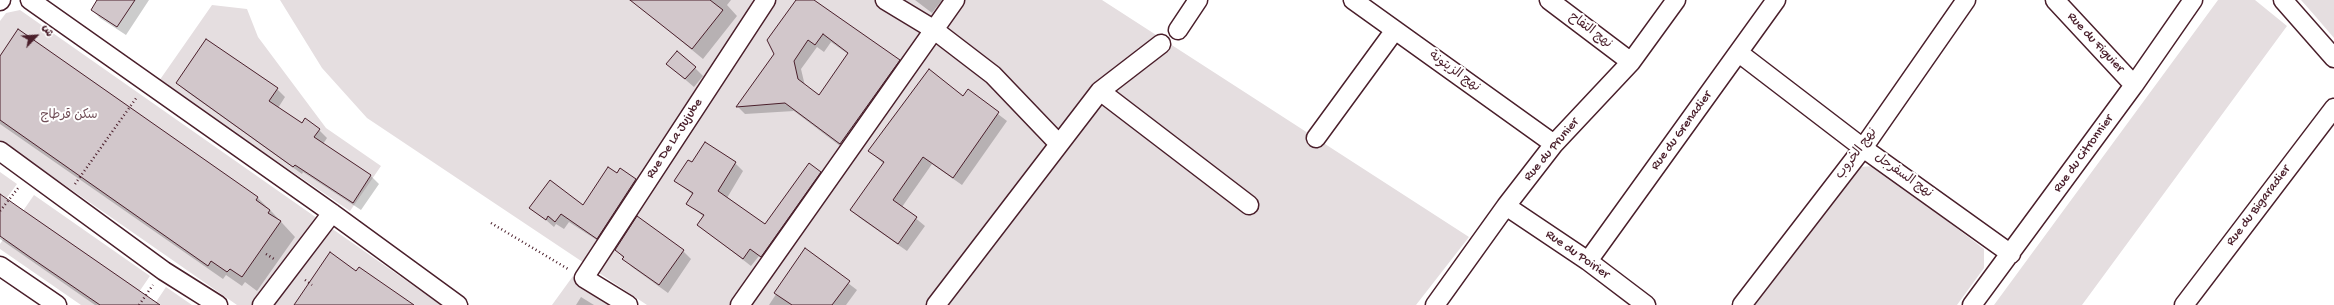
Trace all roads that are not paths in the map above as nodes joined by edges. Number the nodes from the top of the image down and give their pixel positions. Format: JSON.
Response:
{"nodes":[{"id":1,"x":30,"y":0,"type":"edge"},
{"id":2,"x":766,"y":0,"type":"edge"},
{"id":3,"x":885,"y":0,"type":"edge"},
{"id":4,"x":955,"y":0,"type":"edge"},
{"id":5,"x":1198,"y":0,"type":"edge"},
{"id":6,"x":1353,"y":0,"type":"edge"},
{"id":7,"x":1549,"y":0,"type":"edge"},
{"id":8,"x":1676,"y":0,"type":"edge"},
{"id":9,"x":1776,"y":0,"type":"edge"},
{"id":10,"x":1966,"y":0,"type":"edge"},
{"id":11,"x":2055,"y":0,"type":"edge"},
{"id":12,"x":2193,"y":0,"type":"edge"},
{"id":13,"x":2283,"y":0,"type":"edge"},
{"id":14,"x":933,"y":29,"type":"junction"},
{"id":15,"x":1178,"y":30,"type":"dead end"},
{"id":16,"x":1395,"y":30,"type":"junction"},
{"id":17,"x":1161,"y":44,"type":"dead end"},
{"id":18,"x":1739,"y":53,"type":"junction"},
{"id":19,"x":2334,"y":58,"type":"edge"},
{"id":20,"x":1631,"y":62,"type":"junction"},
{"id":21,"x":2134,"y":85,"type":"junction"},
{"id":22,"x":1100,"y":91,"type":"junction"},
{"id":23,"x":2334,"y":108,"type":"edge"},
{"id":24,"x":1316,"y":138,"type":"dead end"},
{"id":25,"x":1059,"y":144,"type":"junction"},
{"id":26,"x":1554,"y":144,"type":"junction"},
{"id":27,"x":1862,"y":148,"type":"junction"},
{"id":28,"x":0,"y":151,"type":"edge"},
{"id":29,"x":1249,"y":205,"type":"dead end"},
{"id":30,"x":1506,"y":206,"type":"junction"},
{"id":31,"x":332,"y":213,"type":"junction"},
{"id":32,"x":2012,"y":254,"type":"junction"},
{"id":33,"x":1588,"y":261,"type":"junction"},
{"id":34,"x":0,"y":266,"type":"edge"},
{"id":35,"x":57,"y":305,"type":"edge"},
{"id":36,"x":218,"y":305,"type":"edge"},
{"id":37,"x":262,"y":305,"type":"edge"},
{"id":38,"x":458,"y":305,"type":"edge"},
{"id":39,"x":628,"y":305,"type":"edge"},
{"id":40,"x":740,"y":305,"type":"edge"},
{"id":41,"x":936,"y":305,"type":"edge"},
{"id":42,"x":1436,"y":305,"type":"edge"},
{"id":43,"x":1646,"y":305,"type":"edge"},
{"id":44,"x":1742,"y":305,"type":"edge"},
{"id":45,"x":1972,"y":305,"type":"edge"},
{"id":46,"x":2184,"y":305,"type":"edge"}],
"edges":[{"from":1,"to":31,"type":"street"},
{"from":2,"to":39,"type":"street","name":"Rue De La Jujube"},
{"from":3,"to":14,"type":"street"},
{"from":4,"to":14,"type":"street"},
{"from":5,"to":15,"type":"street"},
{"from":6,"to":16,"type":"street","name":"نهج الزيتونة"},
{"from":7,"to":20,"type":"street","name":"نهج التفاح"},
{"from":8,"to":20,"type":"street","name":"Rue du Prunier"},
{"from":9,"to":18,"type":"street","name":"Rue du Grenadier"},
{"from":10,"to":27,"type":"street","name":"نهج الخروب"},
{"from":11,"to":21,"type":"street","name":"Rue du Figuier"},
{"from":12,"to":21,"type":"street","name":"Rue du Citronnier"},
{"from":13,"to":19,"type":"street"},
{"from":14,"to":25,"type":"street"},
{"from":14,"to":40,"type":"street"},
{"from":16,"to":24,"type":"street"},
{"from":16,"to":26,"type":"street","name":"نهج الزيتونة"},
{"from":17,"to":22,"type":"street"},
{"from":18,"to":27,"type":"street","name":"نهج السفرجل"},
{"from":18,"to":33,"type":"street","name":"Rue du Grenadier"},
{"from":20,"to":26,"type":"street","name":"Rue du Prunier"},
{"from":21,"to":32,"type":"street","name":"Rue du Citronnier"},
{"from":22,"to":25,"type":"street"},
{"from":22,"to":29,"type":"street"},
{"from":23,"to":46,"type":"street","name":"Rue du Bigaradier"},
{"from":25,"to":41,"type":"street"},
{"from":26,"to":30,"type":"street","name":"Rue du Prunier"},
{"from":27,"to":32,"type":"street","name":"نهج السفرجل"},
{"from":27,"to":44,"type":"street","name":"نهج الخروب"},
{"from":28,"to":36,"type":"street"},
{"from":30,"to":33,"type":"street","name":"Rue du Poirier"},
{"from":30,"to":42,"type":"street","name":"Rue du Prunier"},
{"from":31,"to":37,"type":"street"},
{"from":31,"to":38,"type":"street"},
{"from":32,"to":45,"type":"street","name":"Rue du Citronnier"},
{"from":33,"to":43,"type":"street","name":"Rue du Poirier"},
{"from":34,"to":35,"type":"street"}]}
